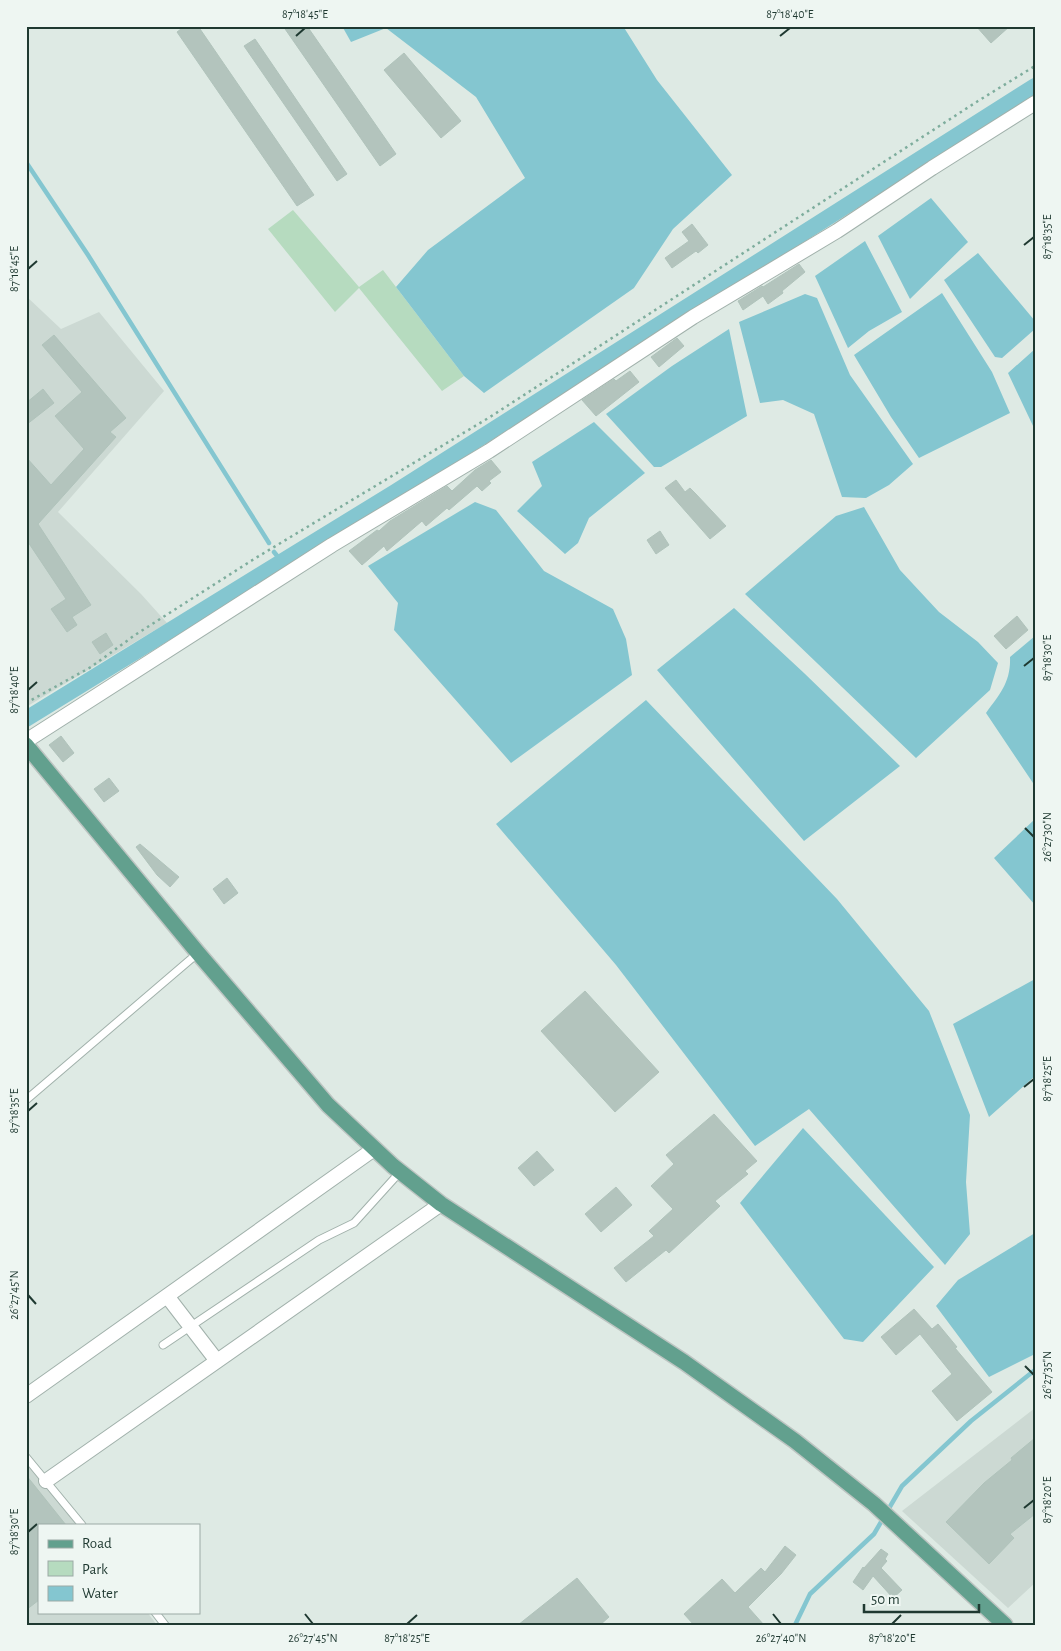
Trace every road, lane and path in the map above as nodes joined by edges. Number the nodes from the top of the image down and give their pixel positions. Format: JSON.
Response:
{"nodes":[{"id":1,"x":1035,"y":66,"type":"edge"},
{"id":2,"x":1035,"y":103,"type":"edge"},
{"id":3,"x":26,"y":703,"type":"edge"},
{"id":4,"x":26,"y":741,"type":"edge"},
{"id":5,"x":26,"y":745,"type":"edge"},
{"id":6,"x":198,"y":953,"type":"junction"},
{"id":7,"x":26,"y":1100,"type":"edge"},
{"id":8,"x":374,"y":1149,"type":"junction"},
{"id":9,"x":400,"y":1172,"type":"junction"},
{"id":10,"x":441,"y":1204,"type":"junction"},
{"id":11,"x":167,"y":1296,"type":"junction"},
{"id":12,"x":190,"y":1326,"type":"junction"},
{"id":13,"x":163,"y":1345,"type":"dead end"},
{"id":14,"x":217,"y":1361,"type":"junction"},
{"id":15,"x":26,"y":1396,"type":"edge"},
{"id":16,"x":26,"y":1457,"type":"edge"},
{"id":17,"x":46,"y":1481,"type":"junction"},
{"id":18,"x":81,"y":1524,"type":"edge"},
{"id":19,"x":157,"y":1614,"type":"edge"},
{"id":20,"x":165,"y":1625,"type":"edge"},
{"id":21,"x":1005,"y":1625,"type":"edge"}],
"edges":[{"from":1,"to":3,"type":"path"},
{"from":2,"to":4,"type":"street"},
{"from":5,"to":6,"type":"main road"},
{"from":6,"to":7,"type":"lane"},
{"from":6,"to":8,"type":"main road"},
{"from":8,"to":9,"type":"main road"},
{"from":8,"to":11,"type":"street"},
{"from":9,"to":10,"type":"main road"},
{"from":9,"to":12,"type":"lane"},
{"from":10,"to":14,"type":"street"},
{"from":10,"to":21,"type":"main road"},
{"from":11,"to":12,"type":"street"},
{"from":11,"to":15,"type":"street"},
{"from":12,"to":13,"type":"lane"},
{"from":12,"to":14,"type":"street"},
{"from":14,"to":17,"type":"street"},
{"from":16,"to":17,"type":"lane"},
{"from":17,"to":18,"type":"lane"},
{"from":19,"to":20,"type":"lane"}]}
